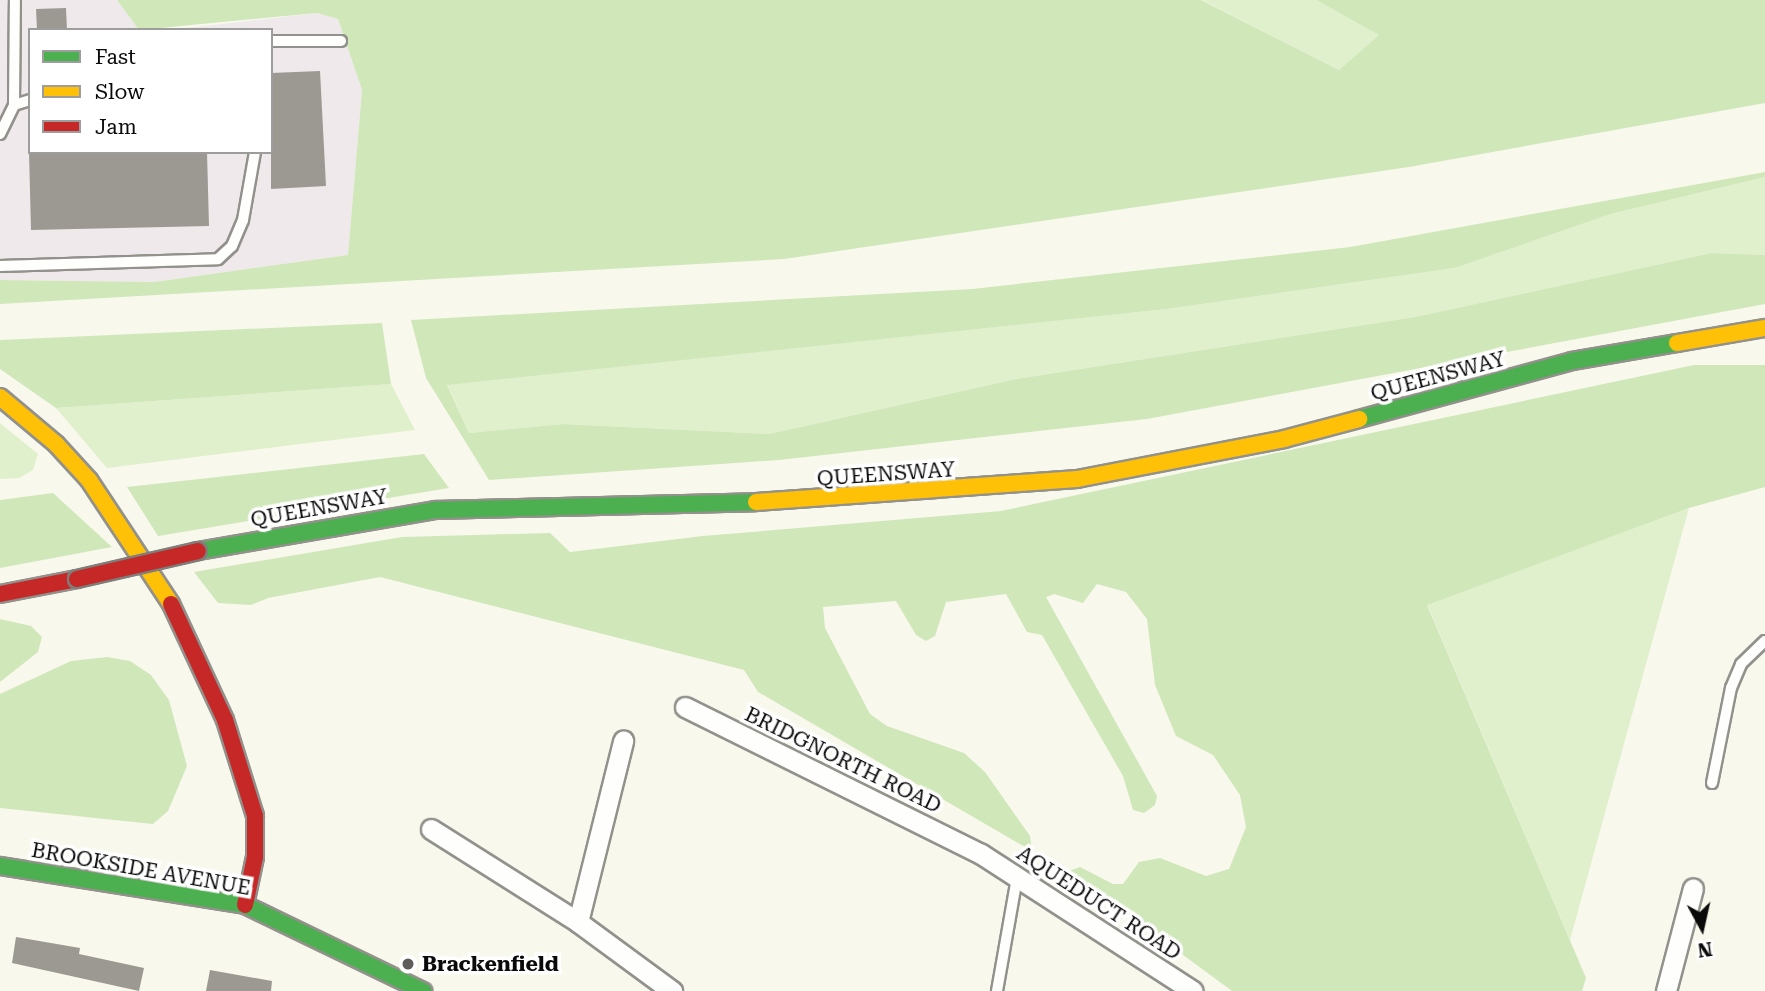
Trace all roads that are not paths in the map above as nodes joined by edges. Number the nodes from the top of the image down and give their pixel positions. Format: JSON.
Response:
{"nodes":[{"id":1,"x":15,"y":0,"type":"edge"},
{"id":2,"x":273,"y":41,"type":"edge"},
{"id":3,"x":341,"y":41,"type":"dead end"},
{"id":4,"x":28,"y":101,"type":"edge"},
{"id":5,"x":14,"y":105,"type":"junction"},
{"id":6,"x":0,"y":134,"type":"edge"},
{"id":7,"x":255,"y":154,"type":"edge"},
{"id":8,"x":0,"y":266,"type":"edge"},
{"id":9,"x":1765,"y":328,"type":"edge"},
{"id":10,"x":0,"y":397,"type":"edge"},
{"id":11,"x":0,"y":594,"type":"edge"},
{"id":12,"x":1765,"y":640,"type":"edge"},
{"id":13,"x":685,"y":707,"type":"dead end"},
{"id":14,"x":623,"y":741,"type":"dead end"},
{"id":15,"x":1712,"y":783,"type":"dead end"},
{"id":16,"x":431,"y":829,"type":"dead end"},
{"id":17,"x":981,"y":854,"type":"joint"},
{"id":18,"x":0,"y":866,"type":"edge"},
{"id":19,"x":1017,"y":876,"type":"junction"},
{"id":20,"x":1692,"y":888,"type":"dead end"},
{"id":21,"x":245,"y":905,"type":"junction"},
{"id":22,"x":578,"y":922,"type":"junction"},
{"id":23,"x":424,"y":991,"type":"edge"},
{"id":24,"x":672,"y":991,"type":"edge"},
{"id":25,"x":997,"y":991,"type":"edge"},
{"id":26,"x":1192,"y":991,"type":"edge"},
{"id":27,"x":1666,"y":991,"type":"edge"}],
"edges":[{"from":1,"to":5,"type":"lane"},
{"from":2,"to":3,"type":"lane"},
{"from":4,"to":5,"type":"lane"},
{"from":5,"to":6,"type":"lane"},
{"from":7,"to":8,"type":"lane"},
{"from":9,"to":11,"type":"main road","name":"QUEENSWAY","bridge":true},
{"from":10,"to":21,"type":"main road"},
{"from":12,"to":15,"type":"lane"},
{"from":13,"to":17,"type":"street","name":"BRIDGNORTH ROAD"},
{"from":14,"to":22,"type":"street"},
{"from":16,"to":22,"type":"street"},
{"from":17,"to":19,"type":"street","name":"AQUEDUCT ROAD"},
{"from":18,"to":21,"type":"main road","name":"BROOKSIDE AVENUE"},
{"from":19,"to":25,"type":"lane"},
{"from":19,"to":26,"type":"street","name":"AQUEDUCT ROAD"},
{"from":20,"to":27,"type":"street"},
{"from":21,"to":23,"type":"main road","name":"BROOKSIDE AVENUE"},
{"from":22,"to":24,"type":"street"}]}
